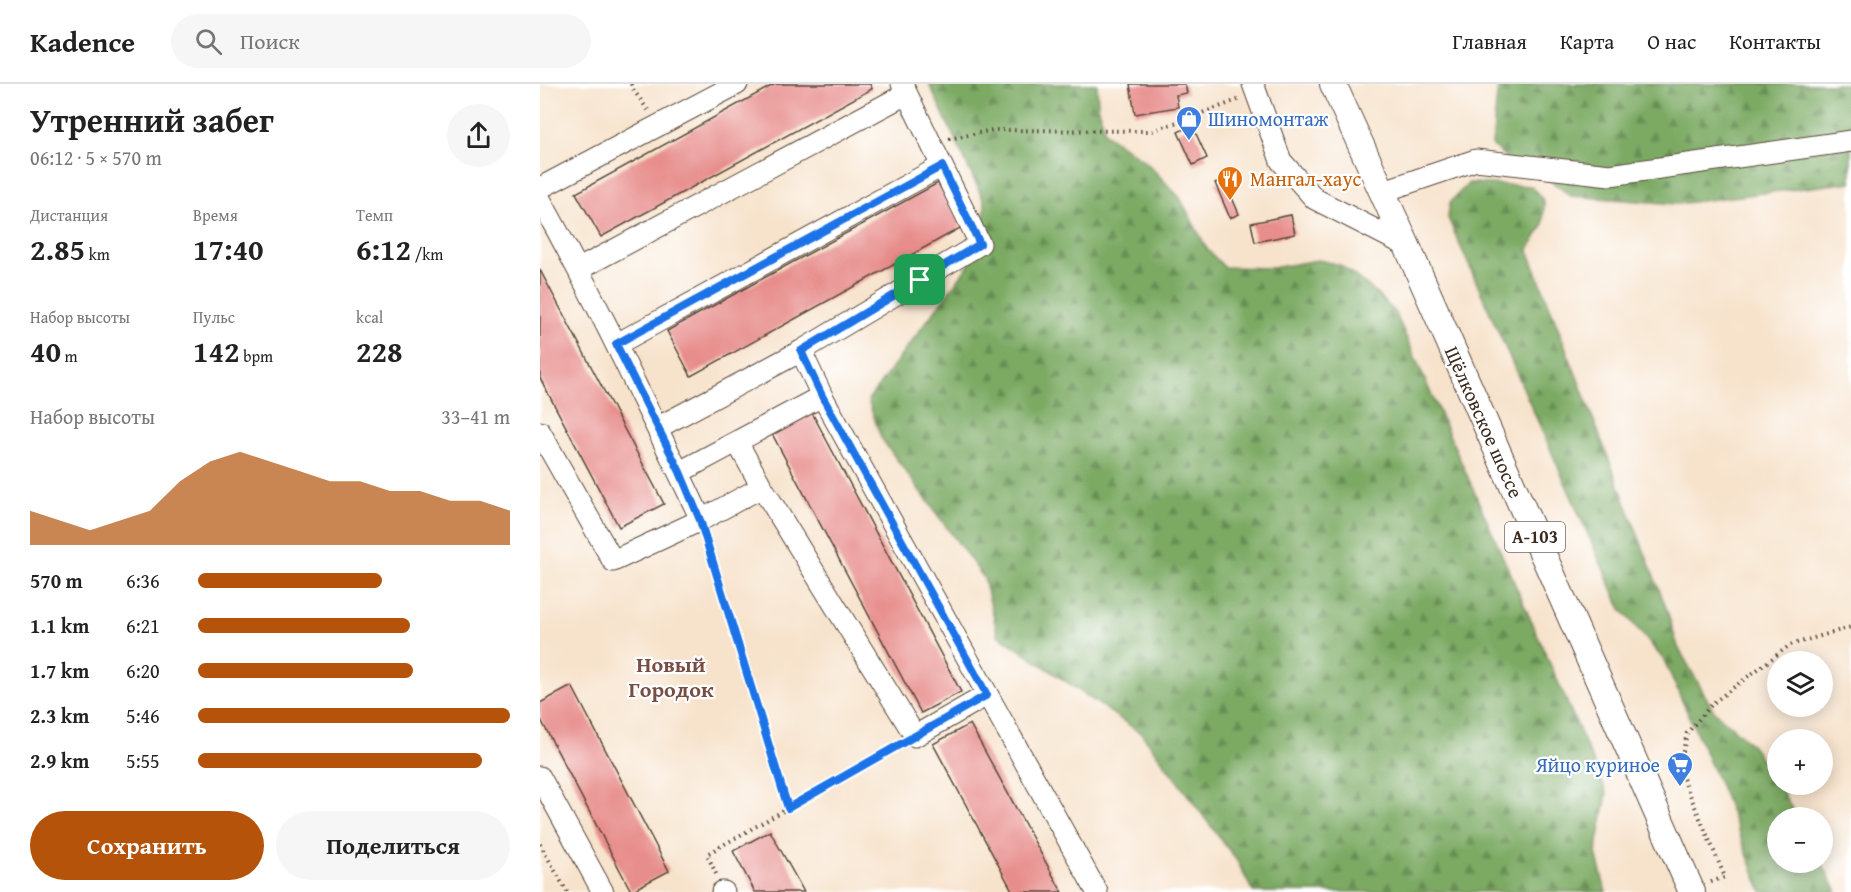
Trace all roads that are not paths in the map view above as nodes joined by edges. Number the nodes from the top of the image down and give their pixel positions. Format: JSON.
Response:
{"nodes":[{"id":1,"x":737,"y":84,"type":"edge"},
{"id":2,"x":1333,"y":84,"type":"edge"},
{"id":3,"x":904,"y":89,"type":"edge"},
{"id":4,"x":1255,"y":89,"type":"edge"},
{"id":5,"x":1851,"y":141,"type":"edge"},
{"id":6,"x":942,"y":166,"type":"junction"},
{"id":7,"x":540,"y":188,"type":"edge"},
{"id":8,"x":1381,"y":192,"type":"junction"},
{"id":9,"x":540,"y":199,"type":"edge"},
{"id":10,"x":1407,"y":246,"type":"junction"},
{"id":11,"x":579,"y":269,"type":"junction"},
{"id":12,"x":616,"y":344,"type":"junction"},
{"id":13,"x":801,"y":351,"type":"junction"},
{"id":14,"x":822,"y":396,"type":"junction"},
{"id":15,"x":657,"y":428,"type":"junction"},
{"id":16,"x":540,"y":432,"type":"edge"},
{"id":17,"x":737,"y":442,"type":"junction"},
{"id":18,"x":680,"y":472,"type":"junction"},
{"id":19,"x":762,"y":487,"type":"junction"},
{"id":20,"x":700,"y":520,"type":"junction"},
{"id":21,"x":987,"y":695,"type":"junction"},
{"id":22,"x":540,"y":777,"type":"edge"},
{"id":23,"x":1701,"y":887,"type":"edge"},
{"id":24,"x":603,"y":892,"type":"edge"},
{"id":25,"x":1097,"y":892,"type":"edge"}],
"edges":[{"from":1,"to":7,"type":"street"},
{"from":2,"to":8,"type":"main road","name":"Щёлковское шоссе","number":"А-103"},
{"from":3,"to":6,"type":"street"},
{"from":3,"to":11,"type":"street"},
{"from":4,"to":10,"type":"street"},
{"from":5,"to":8,"type":"street"},
{"from":6,"to":12,"type":"street"},
{"from":6,"to":13,"type":"street"},
{"from":8,"to":10,"type":"main road","name":"Щёлковское шоссе","number":"А-103"},
{"from":9,"to":11,"type":"street"},
{"from":10,"to":23,"type":"main road","name":"Щёлковское шоссе","number":"А-103"},
{"from":11,"to":12,"type":"street"},
{"from":12,"to":15,"type":"street"},
{"from":13,"to":14,"type":"street"},
{"from":13,"to":15,"type":"street"},
{"from":14,"to":17,"type":"street"},
{"from":14,"to":21,"type":"street"},
{"from":15,"to":18,"type":"street"},
{"from":16,"to":20,"type":"street"},
{"from":17,"to":18,"type":"street"},
{"from":17,"to":19,"type":"street"},
{"from":18,"to":20,"type":"street"},
{"from":19,"to":20,"type":"street"},
{"from":19,"to":21,"type":"street"},
{"from":21,"to":25,"type":"street"},
{"from":22,"to":24,"type":"street"}]}
